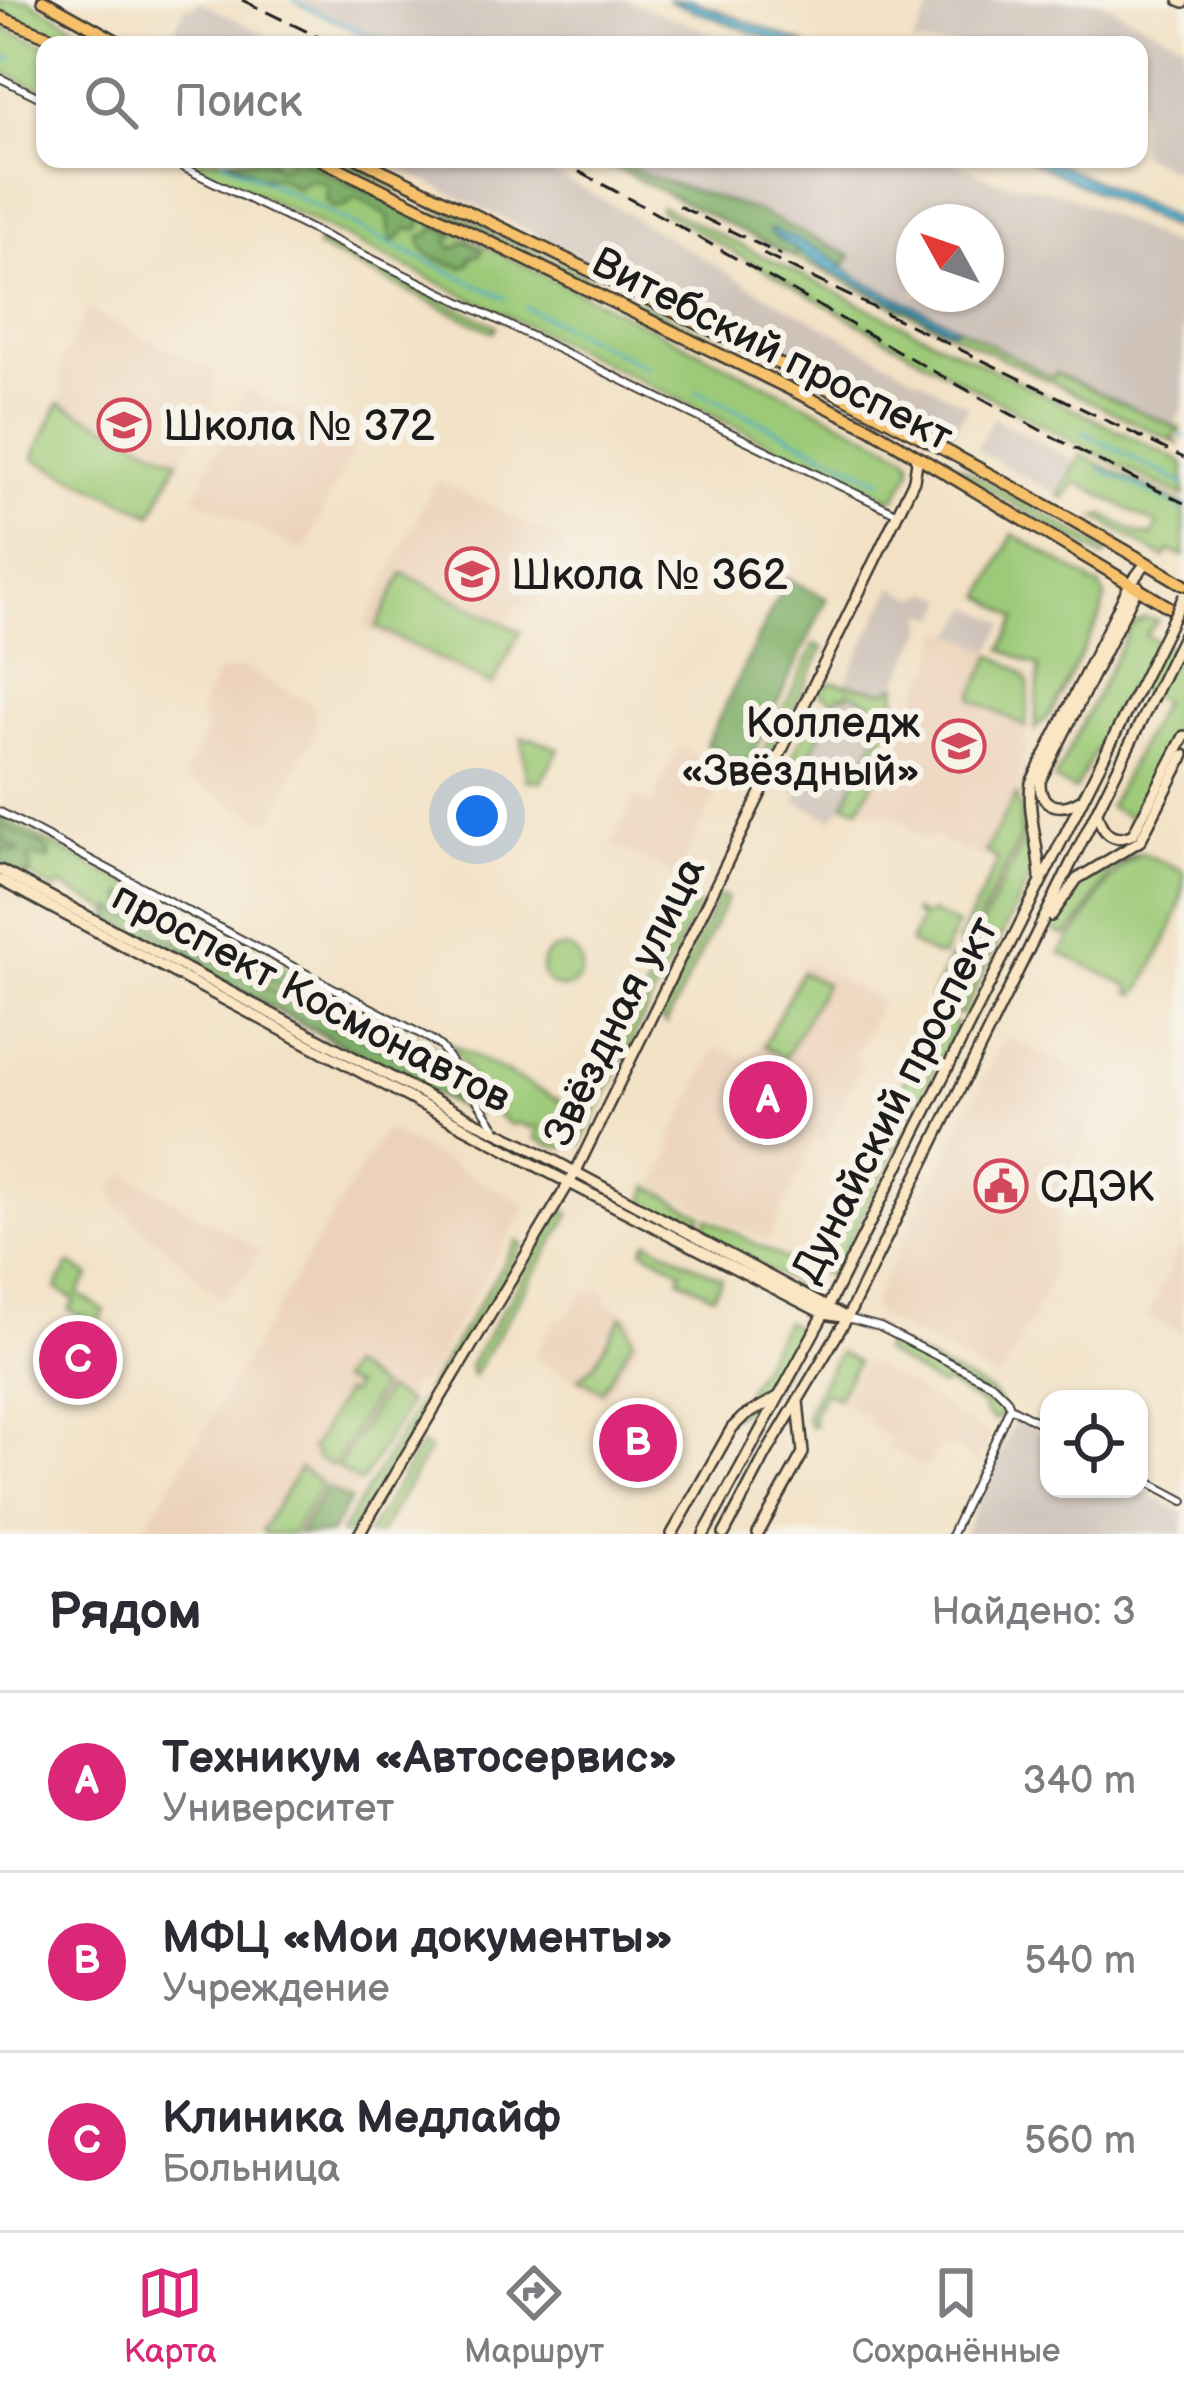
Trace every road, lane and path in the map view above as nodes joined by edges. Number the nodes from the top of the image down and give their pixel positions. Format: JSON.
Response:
{"nodes":[{"id":1,"x":44,"y":0,"type":"edge"},
{"id":2,"x":0,"y":17,"type":"edge"},
{"id":3,"x":47,"y":36,"type":"edge"},
{"id":4,"x":108,"y":36,"type":"edge"},
{"id":5,"x":0,"y":78,"type":"edge"},
{"id":6,"x":36,"y":96,"type":"edge"},
{"id":7,"x":185,"y":168,"type":"edge"},
{"id":8,"x":339,"y":168,"type":"edge"},
{"id":9,"x":377,"y":168,"type":"edge"},
{"id":10,"x":912,"y":451,"type":"junction"},
{"id":11,"x":944,"y":473,"type":"junction"},
{"id":12,"x":914,"y":480,"type":"junction"},
{"id":13,"x":898,"y":514,"type":"junction"},
{"id":14,"x":1146,"y":562,"type":"junction"},
{"id":15,"x":1184,"y":585,"type":"edge"},
{"id":16,"x":1134,"y":586,"type":"junction"},
{"id":17,"x":1184,"y":596,"type":"edge"},
{"id":18,"x":1184,"y":616,"type":"edge"},
{"id":19,"x":1184,"y":634,"type":"edge"},
{"id":20,"x":1184,"y":736,"type":"edge"},
{"id":21,"x":1184,"y":755,"type":"edge"},
{"id":22,"x":1084,"y":797,"type":"junction"},
{"id":23,"x":1096,"y":809,"type":"junction"},
{"id":24,"x":0,"y":812,"type":"edge"},
{"id":25,"x":0,"y":870,"type":"edge"},
{"id":26,"x":0,"y":880,"type":"edge"},
{"id":27,"x":1040,"y":884,"type":"junction"},
{"id":28,"x":1043,"y":924,"type":"junction"},
{"id":29,"x":497,"y":1130,"type":"junction"},
{"id":30,"x":572,"y":1178,"type":"junction"},
{"id":31,"x":826,"y":1310,"type":"junction"},
{"id":32,"x":847,"y":1318,"type":"junction"},
{"id":33,"x":778,"y":1397,"type":"junction"},
{"id":34,"x":798,"y":1400,"type":"junction"},
{"id":35,"x":1010,"y":1407,"type":"junction"},
{"id":36,"x":1040,"y":1424,"type":"edge"},
{"id":37,"x":1148,"y":1482,"type":"edge"},
{"id":38,"x":1184,"y":1501,"type":"edge"},
{"id":39,"x":358,"y":1534,"type":"edge"},
{"id":40,"x":672,"y":1534,"type":"edge"},
{"id":41,"x":704,"y":1534,"type":"edge"},
{"id":42,"x":724,"y":1534,"type":"edge"},
{"id":43,"x":758,"y":1534,"type":"edge"},
{"id":44,"x":952,"y":1534,"type":"edge"}],
"edges":[{"from":1,"to":4,"type":"main road"},
{"from":2,"to":3,"type":"main road"},
{"from":5,"to":6,"type":"street"},
{"from":7,"to":13,"type":"street"},
{"from":8,"to":10,"type":"main road","name":"Витебский проспект"},
{"from":9,"to":14,"type":"main road","name":"Витебский проспект"},
{"from":10,"to":11,"type":"main road","name":"Витебский проспект"},
{"from":10,"to":12,"type":"main road"},
{"from":11,"to":12,"type":"main road"},
{"from":11,"to":16,"type":"main road","name":"Витебский проспект"},
{"from":12,"to":13,"type":"main road","name":"Звёздная улица"},
{"from":13,"to":30,"type":"main road","name":"Звёздная улица"},
{"from":14,"to":15,"type":"main road","name":"Витебский проспект"},
{"from":14,"to":16,"type":"main road"},
{"from":16,"to":18,"type":"main road","name":"Витебский проспект"},
{"from":16,"to":22,"type":"main road"},
{"from":16,"to":27,"type":"main road"},
{"from":17,"to":22,"type":"main road","name":"Дунайский проспект","bridge":true},
{"from":19,"to":23,"type":"main road","name":"Дунайский проспект"},
{"from":20,"to":23,"type":"main road"},
{"from":21,"to":28,"type":"main road"},
{"from":22,"to":27,"type":"main road","name":"Дунайский проспект"},
{"from":23,"to":28,"type":"main road","name":"Дунайский проспект"},
{"from":24,"to":29,"type":"street"},
{"from":25,"to":29,"type":"main road","name":"проспект Космонавтов"},
{"from":26,"to":30,"type":"main road","name":"проспект Космонавтов"},
{"from":27,"to":31,"type":"main road","name":"Дунайский проспект"},
{"from":28,"to":32,"type":"main road","name":"Дунайский проспект"},
{"from":29,"to":30,"type":"main road","name":"проспект Космонавтов"},
{"from":30,"to":31,"type":"main road","name":"проспект Космонавтов"},
{"from":30,"to":39,"type":"main road","name":"Звёздная улица"},
{"from":31,"to":32,"type":"main road","name":"проспект Космонавтов"},
{"from":31,"to":33,"type":"main road","name":"Дунайский проспект"},
{"from":32,"to":34,"type":"main road","name":"Дунайский проспект"},
{"from":32,"to":35,"type":"street","name":"проспект Космонавтов"},
{"from":33,"to":40,"type":"main road"},
{"from":33,"to":41,"type":"main road","name":"Дунайский проспект"},
{"from":34,"to":42,"type":"main road","name":"Дунайский проспект"},
{"from":34,"to":43,"type":"main road"},
{"from":35,"to":36,"type":"street","name":"проспект Космонавтов"},
{"from":35,"to":44,"type":"street"},
{"from":37,"to":38,"type":"street"}]}
